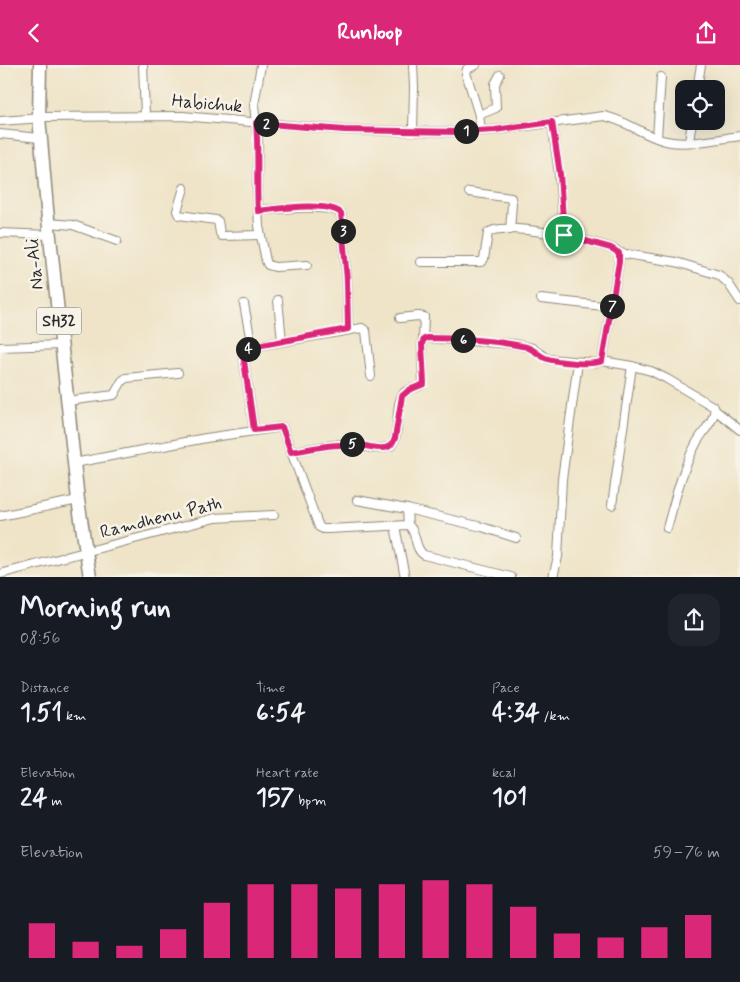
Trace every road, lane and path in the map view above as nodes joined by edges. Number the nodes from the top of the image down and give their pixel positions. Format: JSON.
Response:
{"nodes":[{"id":1,"x":40,"y":65,"type":"edge"},
{"id":2,"x":143,"y":65,"type":"edge"},
{"id":3,"x":261,"y":65,"type":"edge"},
{"id":4,"x":413,"y":65,"type":"edge"},
{"id":5,"x":476,"y":65,"type":"edge"},
{"id":6,"x":701,"y":65,"type":"edge"},
{"id":7,"x":500,"y":75,"type":"dead end"},
{"id":8,"x":661,"y":77,"type":"dead end"},
{"id":9,"x":698,"y":80,"type":"edge"},
{"id":10,"x":145,"y":115,"type":"junction"},
{"id":11,"x":479,"y":115,"type":"junction"},
{"id":12,"x":39,"y":118,"type":"junction"},
{"id":13,"x":0,"y":121,"type":"edge"},
{"id":14,"x":552,"y":122,"type":"junction"},
{"id":15,"x":256,"y":123,"type":"junction"},
{"id":16,"x":413,"y":130,"type":"junction"},
{"id":17,"x":691,"y":130,"type":"edge"},
{"id":18,"x":481,"y":131,"type":"junction"},
{"id":19,"x":0,"y":134,"type":"edge"},
{"id":20,"x":740,"y":136,"type":"edge"},
{"id":21,"x":40,"y":138,"type":"junction"},
{"id":22,"x":657,"y":138,"type":"junction"},
{"id":23,"x":689,"y":142,"type":"junction"},
{"id":24,"x":184,"y":188,"type":"dead end"},
{"id":25,"x":469,"y":193,"type":"dead end"},
{"id":26,"x":258,"y":211,"type":"junction"},
{"id":27,"x":50,"y":229,"type":"junction"},
{"id":28,"x":510,"y":230,"type":"junction"},
{"id":29,"x":0,"y":233,"type":"edge"},
{"id":30,"x":260,"y":235,"type":"junction"},
{"id":31,"x":564,"y":235,"type":"junction"},
{"id":32,"x":117,"y":241,"type":"dead end"},
{"id":33,"x":619,"y":253,"type":"junction"},
{"id":34,"x":421,"y":262,"type":"dead end"},
{"id":35,"x":306,"y":265,"type":"dead end"},
{"id":36,"x":541,"y":299,"type":"dead end"},
{"id":37,"x":278,"y":300,"type":"dead end"},
{"id":38,"x":740,"y":301,"type":"edge"},
{"id":39,"x":244,"y":304,"type":"dead end"},
{"id":40,"x":612,"y":307,"type":"junction"},
{"id":41,"x":400,"y":318,"type":"dead end"},
{"id":42,"x":348,"y":329,"type":"junction"},
{"id":43,"x":424,"y":339,"type":"junction"},
{"id":44,"x":282,"y":341,"type":"junction"},
{"id":45,"x":62,"y":345,"type":"junction"},
{"id":46,"x":0,"y":347,"type":"edge"},
{"id":47,"x":252,"y":347,"type":"junction"},
{"id":48,"x":602,"y":361,"type":"junction"},
{"id":49,"x":578,"y":362,"type":"junction"},
{"id":50,"x":632,"y":366,"type":"junction"},
{"id":51,"x":178,"y":373,"type":"dead end"},
{"id":52,"x":371,"y":375,"type":"dead end"},
{"id":53,"x":68,"y":401,"type":"junction"},
{"id":54,"x":715,"y":410,"type":"junction"},
{"id":55,"x":254,"y":430,"type":"junction"},
{"id":56,"x":740,"y":430,"type":"edge"},
{"id":57,"x":291,"y":452,"type":"junction"},
{"id":58,"x":74,"y":463,"type":"junction"},
{"id":59,"x":78,"y":500,"type":"junction"},
{"id":60,"x":358,"y":500,"type":"dead end"},
{"id":61,"x":612,"y":505,"type":"dead end"},
{"id":62,"x":406,"y":509,"type":"junction"},
{"id":63,"x":274,"y":515,"type":"dead end"},
{"id":64,"x":0,"y":516,"type":"edge"},
{"id":65,"x":408,"y":525,"type":"junction"},
{"id":66,"x":395,"y":526,"type":"junction"},
{"id":67,"x":667,"y":528,"type":"dead end"},
{"id":68,"x":516,"y":538,"type":"dead end"},
{"id":69,"x":85,"y":552,"type":"junction"},
{"id":70,"x":0,"y":574,"type":"edge"},
{"id":71,"x":90,"y":577,"type":"edge"},
{"id":72,"x":405,"y":577,"type":"edge"},
{"id":73,"x":511,"y":577,"type":"edge"},
{"id":74,"x":553,"y":577,"type":"edge"}],
"edges":[{"from":1,"to":12,"type":"main road","name":"Na-Ali","number":"SH32"},
{"from":2,"to":10,"type":"street"},
{"from":3,"to":15,"type":"street"},
{"from":4,"to":16,"type":"street"},
{"from":5,"to":11,"type":"street"},
{"from":6,"to":9,"type":"street"},
{"from":7,"to":11,"type":"street"},
{"from":8,"to":22,"type":"street"},
{"from":10,"to":12,"type":"street","name":"Habichuk"},
{"from":10,"to":15,"type":"street","name":"Habichuk"},
{"from":11,"to":18,"type":"street"},
{"from":12,"to":13,"type":"street","name":"Habichuk"},
{"from":12,"to":21,"type":"main road","name":"Na-Ali","number":"SH32"},
{"from":14,"to":18,"type":"street","name":"Habichuk"},
{"from":14,"to":22,"type":"street","name":"Habichuk"},
{"from":14,"to":31,"type":"street"},
{"from":15,"to":16,"type":"street","name":"Habichuk"},
{"from":15,"to":26,"type":"street"},
{"from":16,"to":18,"type":"street","name":"Habichuk"},
{"from":17,"to":23,"type":"street"},
{"from":19,"to":21,"type":"street"},
{"from":20,"to":23,"type":"street","name":"Habichuk"},
{"from":21,"to":27,"type":"main road","name":"Na-Ali","number":"SH32"},
{"from":22,"to":23,"type":"street","name":"Habichuk"},
{"from":24,"to":30,"type":"street"},
{"from":25,"to":28,"type":"street"},
{"from":26,"to":30,"type":"street"},
{"from":26,"to":42,"type":"street"},
{"from":27,"to":29,"type":"street"},
{"from":27,"to":32,"type":"street"},
{"from":27,"to":45,"type":"main road","name":"Na-Ali","number":"SH32"},
{"from":28,"to":31,"type":"street"},
{"from":28,"to":34,"type":"street"},
{"from":30,"to":35,"type":"street"},
{"from":31,"to":33,"type":"street"},
{"from":33,"to":38,"type":"street"},
{"from":33,"to":40,"type":"street"},
{"from":36,"to":40,"type":"street"},
{"from":37,"to":44,"type":"street"},
{"from":39,"to":47,"type":"street"},
{"from":40,"to":48,"type":"street"},
{"from":41,"to":43,"type":"street"},
{"from":42,"to":44,"type":"street"},
{"from":42,"to":52,"type":"street"},
{"from":43,"to":49,"type":"street"},
{"from":43,"to":57,"type":"street"},
{"from":44,"to":47,"type":"street"},
{"from":45,"to":46,"type":"street"},
{"from":45,"to":53,"type":"main road","name":"Na-Ali","number":"SH32"},
{"from":47,"to":55,"type":"street"},
{"from":48,"to":49,"type":"street"},
{"from":48,"to":50,"type":"street"},
{"from":49,"to":74,"type":"street"},
{"from":50,"to":54,"type":"street"},
{"from":50,"to":61,"type":"street"},
{"from":51,"to":53,"type":"street"},
{"from":53,"to":58,"type":"main road","name":"Na-Ali","number":"SH32"},
{"from":54,"to":56,"type":"street"},
{"from":54,"to":67,"type":"street"},
{"from":55,"to":57,"type":"street"},
{"from":55,"to":58,"type":"street"},
{"from":57,"to":66,"type":"street"},
{"from":58,"to":59,"type":"main road","name":"Na-Ali","number":"SH32"},
{"from":59,"to":64,"type":"street"},
{"from":59,"to":69,"type":"main road","name":"Na-Ali","number":"SH32"},
{"from":60,"to":62,"type":"street"},
{"from":62,"to":65,"type":"street"},
{"from":62,"to":68,"type":"street"},
{"from":63,"to":69,"type":"street","name":"Ramdhenu Path"},
{"from":65,"to":66,"type":"street"},
{"from":65,"to":73,"type":"street"},
{"from":66,"to":72,"type":"street"},
{"from":69,"to":70,"type":"street","name":"Ramdhenu Path"},
{"from":69,"to":71,"type":"main road","name":"Na-Ali","number":"SH32"}]}
